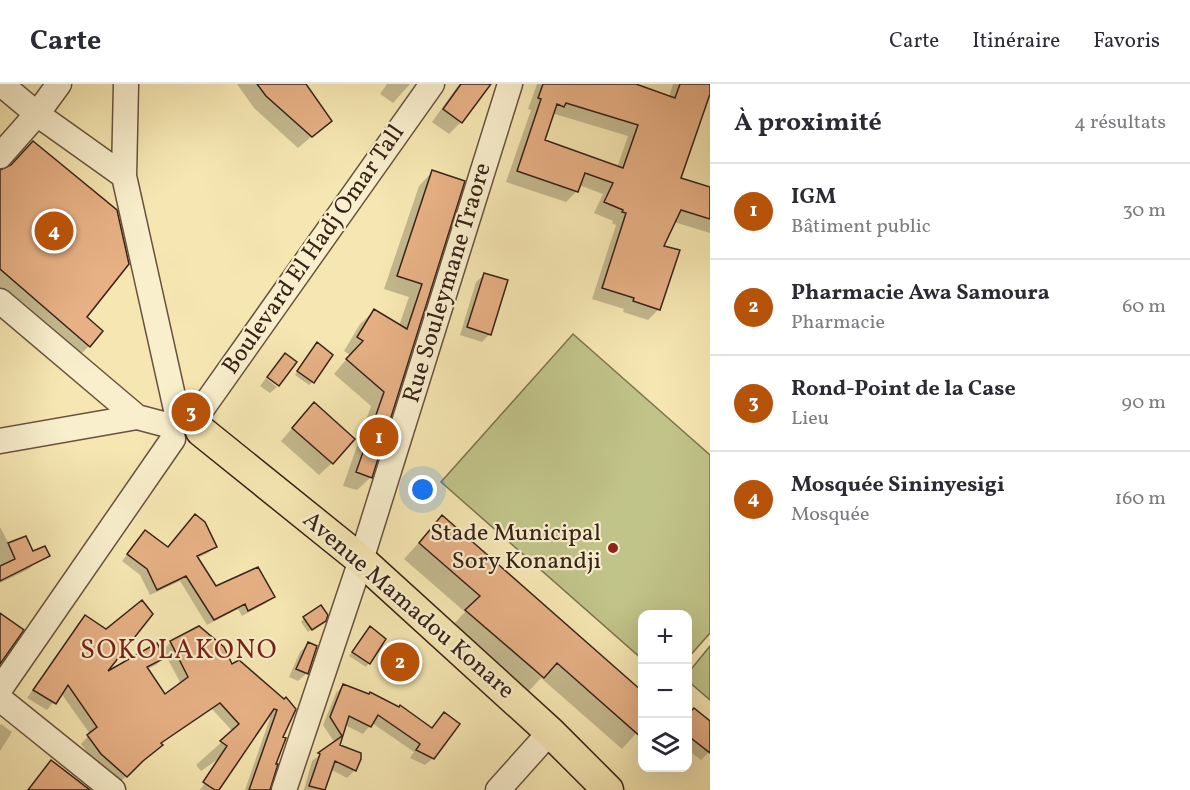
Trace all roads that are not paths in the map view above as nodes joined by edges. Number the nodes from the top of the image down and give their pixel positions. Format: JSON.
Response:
{"nodes":[{"id":1,"x":1,"y":84,"type":"edge"},
{"id":2,"x":59,"y":84,"type":"edge"},
{"id":3,"x":126,"y":84,"type":"edge"},
{"id":4,"x":432,"y":84,"type":"edge"},
{"id":5,"x":510,"y":84,"type":"edge"},
{"id":6,"x":37,"y":114,"type":"junction"},
{"id":7,"x":0,"y":156,"type":"edge"},
{"id":8,"x":124,"y":176,"type":"junction"},
{"id":9,"x":0,"y":301,"type":"edge"},
{"id":10,"x":137,"y":417,"type":"junction"},
{"id":11,"x":184,"y":425,"type":"junction"},
{"id":12,"x":0,"y":441,"type":"edge"},
{"id":13,"x":361,"y":560,"type":"junction"},
{"id":14,"x":0,"y":689,"type":"edge"},
{"id":15,"x":0,"y":699,"type":"edge"},
{"id":16,"x":550,"y":732,"type":"junction"},
{"id":17,"x":113,"y":790,"type":"edge"},
{"id":18,"x":284,"y":790,"type":"edge"},
{"id":19,"x":498,"y":790,"type":"edge"},
{"id":20,"x":608,"y":790,"type":"edge"}],
"edges":[{"from":1,"to":6,"type":"street"},
{"from":2,"to":6,"type":"street"},
{"from":3,"to":8,"type":"street"},
{"from":4,"to":11,"type":"street","name":"Boulevard El Hadj Omar Tall"},
{"from":5,"to":13,"type":"street","name":"Rue Souleymane Traore"},
{"from":6,"to":7,"type":"street"},
{"from":6,"to":8,"type":"street"},
{"from":8,"to":11,"type":"street"},
{"from":9,"to":10,"type":"street"},
{"from":10,"to":11,"type":"street"},
{"from":10,"to":12,"type":"street"},
{"from":11,"to":13,"type":"main road","name":"Avenue Mamadou Konare"},
{"from":11,"to":14,"type":"street","name":"Boulevard El Hadj Omar Tall"},
{"from":13,"to":16,"type":"main road","name":"Avenue Mamadou Konare"},
{"from":13,"to":18,"type":"street","name":"Rue Souleymane Traore"},
{"from":15,"to":17,"type":"street"},
{"from":16,"to":19,"type":"street"},
{"from":16,"to":20,"type":"main road","name":"Avenue Mamadou Konare"}]}
